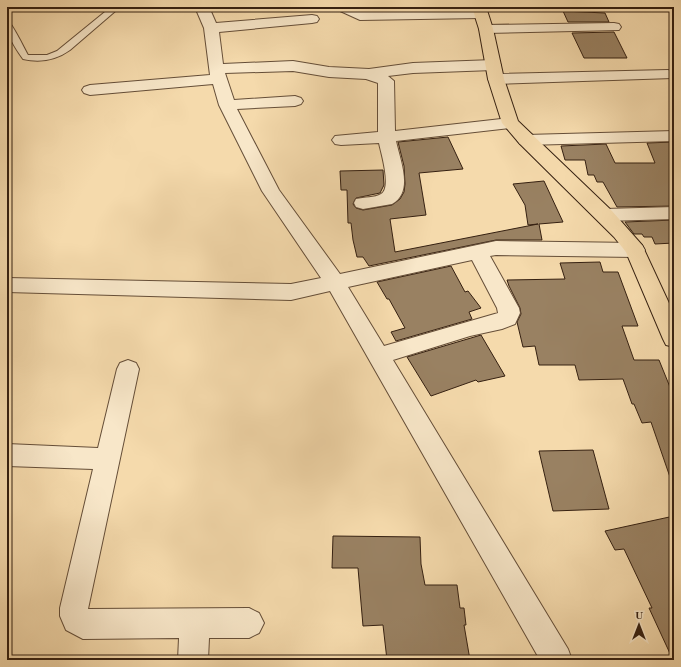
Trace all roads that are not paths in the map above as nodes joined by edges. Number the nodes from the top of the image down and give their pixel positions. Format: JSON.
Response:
{"nodes":[{"id":1,"x":116,"y":7,"type":"edge"},
{"id":2,"x":202,"y":7,"type":"edge"},
{"id":3,"x":343,"y":7,"type":"edge"},
{"id":4,"x":366,"y":11,"type":"edge"},
{"id":5,"x":482,"y":16,"type":"edge"},
{"id":6,"x":312,"y":19,"type":"dead end"},
{"id":7,"x":7,"y":22,"type":"edge"},
{"id":8,"x":614,"y":27,"type":"dead end"},
{"id":9,"x":212,"y":28,"type":"junction"},
{"id":10,"x":494,"y":72,"type":"junction"},
{"id":11,"x":217,"y":74,"type":"junction"},
{"id":12,"x":369,"y":74,"type":"junction"},
{"id":13,"x":668,"y":75,"type":"dead end"},
{"id":14,"x":90,"y":90,"type":"dead end"},
{"id":15,"x":295,"y":100,"type":"dead end"},
{"id":16,"x":227,"y":105,"type":"junction"},
{"id":17,"x":510,"y":123,"type":"junction"},
{"id":18,"x":674,"y":136,"type":"edge"},
{"id":19,"x":387,"y":137,"type":"junction"},
{"id":20,"x":341,"y":140,"type":"dead end"},
{"id":21,"x":526,"y":140,"type":"junction"},
{"id":22,"x":363,"y":204,"type":"dead end"},
{"id":23,"x":674,"y":213,"type":"edge"},
{"id":24,"x":605,"y":215,"type":"junction"},
{"id":25,"x":635,"y":250,"type":"junction"},
{"id":26,"x":477,"y":251,"type":"junction"},
{"id":27,"x":335,"y":282,"type":"junction"},
{"id":28,"x":7,"y":285,"type":"edge"},
{"id":29,"x":674,"y":339,"type":"edge"},
{"id":30,"x":378,"y":356,"type":"junction"},
{"id":31,"x":128,"y":369,"type":"dead end"},
{"id":32,"x":7,"y":455,"type":"edge"},
{"id":33,"x":108,"y":458,"type":"junction"},
{"id":34,"x":195,"y":623,"type":"junction"},
{"id":35,"x":249,"y":623,"type":"dead end"},
{"id":36,"x":193,"y":660,"type":"edge"},
{"id":37,"x":557,"y":660,"type":"edge"}],
"edges":[{"from":1,"to":7,"type":"lane"},
{"from":2,"to":9,"type":"street"},
{"from":3,"to":4,"type":"street"},
{"from":4,"to":5,"type":"street"},
{"from":5,"to":8,"type":"street"},
{"from":5,"to":10,"type":"main road"},
{"from":6,"to":9,"type":"street"},
{"from":9,"to":11,"type":"street"},
{"from":10,"to":12,"type":"street"},
{"from":10,"to":13,"type":"street"},
{"from":10,"to":17,"type":"main road"},
{"from":11,"to":12,"type":"street"},
{"from":11,"to":14,"type":"street"},
{"from":11,"to":16,"type":"street"},
{"from":12,"to":19,"type":"street"},
{"from":15,"to":16,"type":"street"},
{"from":16,"to":27,"type":"street"},
{"from":17,"to":19,"type":"street"},
{"from":17,"to":21,"type":"main road"},
{"from":18,"to":21,"type":"street"},
{"from":19,"to":20,"type":"street"},
{"from":19,"to":22,"type":"street"},
{"from":21,"to":24,"type":"main road"},
{"from":23,"to":24,"type":"street"},
{"from":24,"to":25,"type":"main road"},
{"from":25,"to":26,"type":"street"},
{"from":25,"to":29,"type":"main road"},
{"from":26,"to":27,"type":"street"},
{"from":26,"to":30,"type":"street"},
{"from":27,"to":28,"type":"street"},
{"from":27,"to":30,"type":"street"},
{"from":30,"to":37,"type":"street"},
{"from":31,"to":33,"type":"street"},
{"from":32,"to":33,"type":"street"},
{"from":33,"to":34,"type":"street"},
{"from":34,"to":35,"type":"street"},
{"from":34,"to":36,"type":"street"}]}
